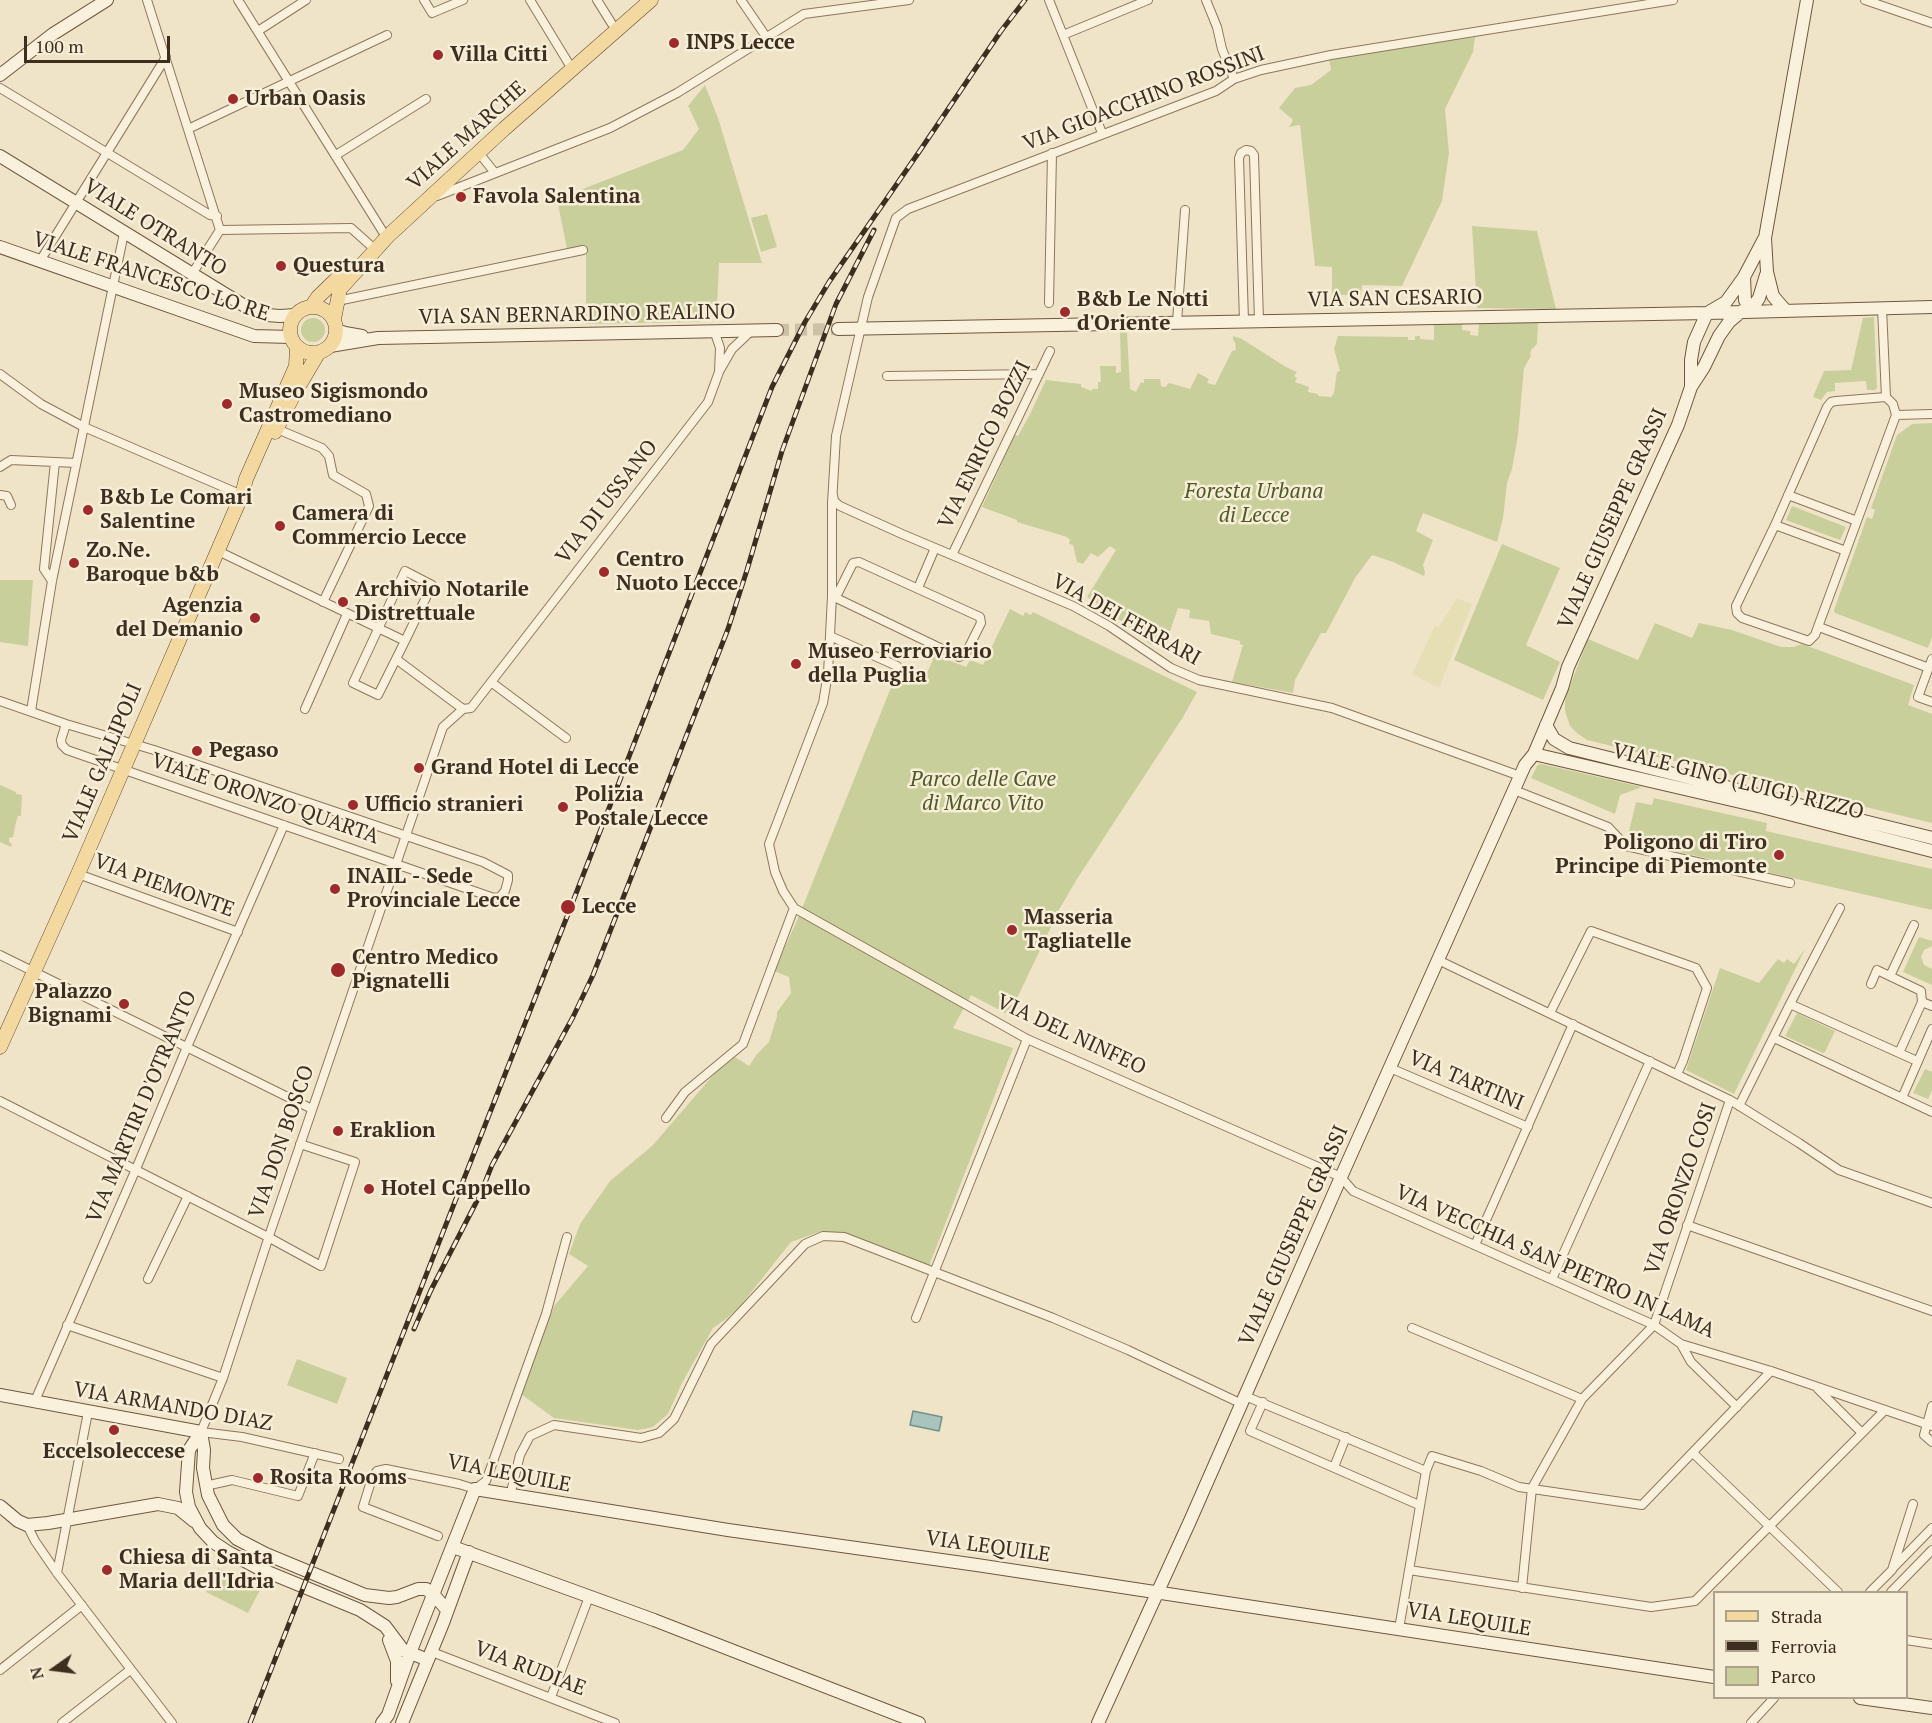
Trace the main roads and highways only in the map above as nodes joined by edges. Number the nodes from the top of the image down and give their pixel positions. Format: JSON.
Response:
{"nodes":[{"id":1,"x":107,"y":0,"type":"edge"},
{"id":2,"x":640,"y":0,"type":"edge"},
{"id":3,"x":651,"y":0,"type":"edge"},
{"id":4,"x":1808,"y":0,"type":"edge"},
{"id":5,"x":570,"y":67,"type":"junction"},
{"id":6,"x":0,"y":75,"type":"edge"},
{"id":7,"x":0,"y":156,"type":"edge"},
{"id":8,"x":1765,"y":238,"type":"junction"},
{"id":9,"x":0,"y":247,"type":"edge"},
{"id":10,"x":1767,"y":272,"type":"junction"},
{"id":11,"x":1744,"y":277,"type":"junction"},
{"id":12,"x":312,"y":306,"type":"junction"},
{"id":13,"x":1932,"y":307,"type":"edge"},
{"id":14,"x":1785,"y":310,"type":"junction"},
{"id":15,"x":1746,"y":311,"type":"junction"},
{"id":16,"x":1707,"y":313,"type":"junction"},
{"id":17,"x":295,"y":315,"type":"junction"},
{"id":18,"x":335,"y":324,"type":"junction"},
{"id":19,"x":838,"y":329,"type":"tunnel mouth"},
{"id":20,"x":777,"y":330,"type":"tunnel mouth"},
{"id":21,"x":1719,"y":336,"type":"junction"},
{"id":22,"x":378,"y":338,"type":"junction"},
{"id":23,"x":294,"y":342,"type":"junction"},
{"id":24,"x":324,"y":349,"type":"junction"},
{"id":25,"x":1691,"y":387,"type":"junction"},
{"id":26,"x":242,"y":495,"type":"junction"},
{"id":27,"x":1568,"y":667,"type":"junction"},
{"id":28,"x":1546,"y":725,"type":"junction"},
{"id":29,"x":1534,"y":754,"type":"junction"},
{"id":30,"x":1522,"y":771,"type":"junction"},
{"id":31,"x":1932,"y":838,"type":"edge"},
{"id":32,"x":1932,"y":851,"type":"edge"},
{"id":33,"x":0,"y":1047,"type":"edge"},
{"id":34,"x":0,"y":1395,"type":"edge"},
{"id":35,"x":201,"y":1432,"type":"junction"},
{"id":36,"x":0,"y":1506,"type":"edge"},
{"id":37,"x":200,"y":1528,"type":"junction"},
{"id":38,"x":453,"y":1547,"type":"junction"},
{"id":39,"x":469,"y":1552,"type":"junction"},
{"id":40,"x":1157,"y":1592,"type":"junction"},
{"id":41,"x":433,"y":1594,"type":"junction"},
{"id":42,"x":447,"y":1610,"type":"junction"},
{"id":43,"x":378,"y":1621,"type":"junction"},
{"id":44,"x":410,"y":1653,"type":"junction"},
{"id":45,"x":430,"y":1656,"type":"junction"},
{"id":46,"x":1713,"y":1677,"type":"edge"},
{"id":47,"x":396,"y":1694,"type":"junction"},
{"id":48,"x":1867,"y":1699,"type":"edge"},
{"id":49,"x":1932,"y":1708,"type":"edge"},
{"id":50,"x":382,"y":1723,"type":"edge"},
{"id":51,"x":402,"y":1723,"type":"edge"},
{"id":52,"x":918,"y":1723,"type":"edge"},
{"id":53,"x":1098,"y":1723,"type":"edge"}],
"edges":[{"from":1,"to":6,"type":"main road"},
{"from":2,"to":5,"type":"main road","name":"VIALE MARCHE"},
{"from":3,"to":5,"type":"main road","name":"VIALE MARCHE"},
{"from":4,"to":8,"type":"main road"},
{"from":5,"to":12,"type":"main road","name":"VIALE MARCHE"},
{"from":5,"to":18,"type":"main road","name":"VIALE MARCHE"},
{"from":7,"to":17,"type":"main road","name":"VIALE OTRANTO"},
{"from":8,"to":10,"type":"main road"},
{"from":8,"to":11,"type":"main road"},
{"from":9,"to":23,"type":"main road","name":"VIALE FRANCESCO LO RE"},
{"from":10,"to":14,"type":"main road"},
{"from":10,"to":15,"type":"main road","name":"VIALE GIUSEPPE GRASSI"},
{"from":11,"to":15,"type":"main road"},
{"from":11,"to":16,"type":"main road"},
{"from":12,"to":17,"type":"main road"},
{"from":12,"to":18,"type":"main road"},
{"from":13,"to":14,"type":"main road","name":"VIA SAN CESARIO"},
{"from":14,"to":15,"type":"main road","name":"VIA SAN CESARIO"},
{"from":15,"to":16,"type":"main road","name":"VIA SAN CESARIO"},
{"from":15,"to":21,"type":"main road","name":"VIALE GIUSEPPE GRASSI"},
{"from":16,"to":19,"type":"main road","name":"VIA SAN CESARIO"},
{"from":16,"to":21,"type":"main road"},
{"from":16,"to":25,"type":"main road","name":"VIALE GIUSEPPE GRASSI"},
{"from":17,"to":23,"type":"main road"},
{"from":18,"to":22,"type":"main road","name":"VIA SAN BERNARDINO REALINO"},
{"from":18,"to":24,"type":"main road"},
{"from":20,"to":22,"type":"main road","name":"VIA SAN BERNARDINO REALINO"},
{"from":21,"to":25,"type":"main road","name":"VIALE GIUSEPPE GRASSI"},
{"from":22,"to":24,"type":"main road","name":"VIA SAN BERNARDINO REALINO"},
{"from":23,"to":24,"type":"main road"},
{"from":23,"to":26,"type":"main road","name":"VIALE GALLIPOLI"},
{"from":24,"to":26,"type":"main road","name":"VIALE GALLIPOLI"},
{"from":25,"to":27,"type":"main road","name":"VIALE GIUSEPPE GRASSI"},
{"from":26,"to":33,"type":"main road","name":"VIALE GALLIPOLI"},
{"from":27,"to":28,"type":"main road","name":"VIALE GIUSEPPE GRASSI"},
{"from":27,"to":30,"type":"main road","name":"VIALE GIUSEPPE GRASSI"},
{"from":28,"to":29,"type":"main road","name":"VIALE GIUSEPPE GRASSI"},
{"from":28,"to":31,"type":"main road","name":"VIALE GINO (LUIGI) RIZZO"},
{"from":29,"to":30,"type":"main road","name":"VIALE GIUSEPPE GRASSI"},
{"from":29,"to":32,"type":"main road","name":"VIALE GINO (LUIGI) RIZZO"},
{"from":30,"to":40,"type":"main road","name":"VIALE GIUSEPPE GRASSI"},
{"from":34,"to":35,"type":"main road","name":"VIA ARMANDO DIAZ"},
{"from":35,"to":37,"type":"main road"},
{"from":35,"to":41,"type":"main road"},
{"from":36,"to":37,"type":"main road"},
{"from":37,"to":43,"type":"main road"},
{"from":38,"to":39,"type":"main road"},
{"from":38,"to":40,"type":"main road","name":"VIA LEQUILE"},
{"from":38,"to":41,"type":"main road"},
{"from":39,"to":42,"type":"main road"},
{"from":39,"to":52,"type":"main road"},
{"from":40,"to":46,"type":"main road","name":"VIA LEQUILE"},
{"from":40,"to":53,"type":"main road","name":"VIALE GIUSEPPE GRASSI"},
{"from":41,"to":42,"type":"main road"},
{"from":41,"to":44,"type":"main road"},
{"from":42,"to":45,"type":"main road"},
{"from":43,"to":44,"type":"main road"},
{"from":43,"to":47,"type":"main road"},
{"from":44,"to":45,"type":"main road"},
{"from":44,"to":47,"type":"main road"},
{"from":45,"to":51,"type":"main road"},
{"from":47,"to":50,"type":"main road"},
{"from":48,"to":49,"type":"main road"}]}
